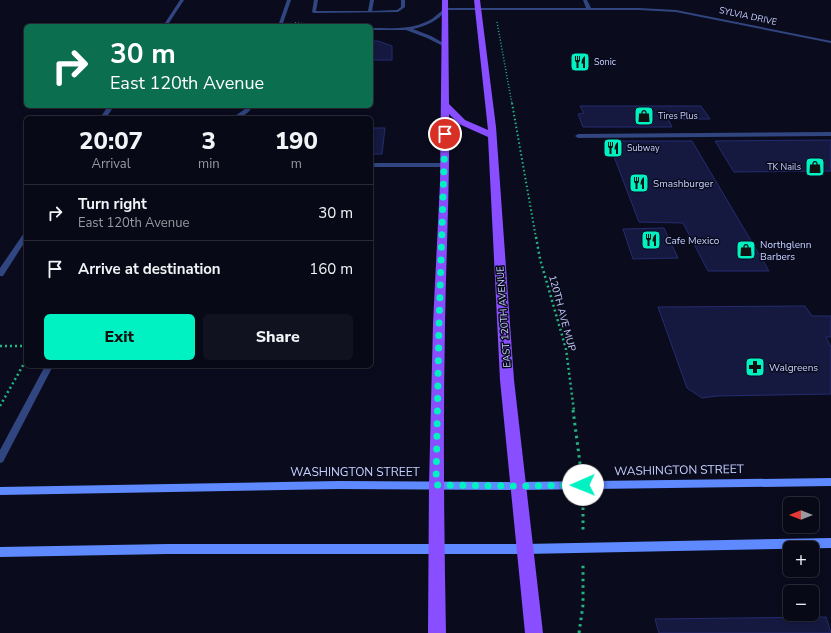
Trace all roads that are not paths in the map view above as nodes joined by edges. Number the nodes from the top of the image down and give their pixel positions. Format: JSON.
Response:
{"nodes":[{"id":1,"x":182,"y":0,"type":"edge"},
{"id":2,"x":289,"y":0,"type":"edge"},
{"id":3,"x":316,"y":0,"type":"edge"},
{"id":4,"x":372,"y":0,"type":"edge"},
{"id":5,"x":403,"y":0,"type":"edge"},
{"id":6,"x":445,"y":0,"type":"edge"},
{"id":7,"x":585,"y":0,"type":"edge"},
{"id":8,"x":478,"y":5,"type":"edge"},
{"id":9,"x":446,"y":9,"type":"junction"},
{"id":10,"x":589,"y":9,"type":"junction"},
{"id":11,"x":370,"y":12,"type":"junction"},
{"id":12,"x":165,"y":24,"type":"edge"},
{"id":13,"x":281,"y":24,"type":"edge"},
{"id":14,"x":373,"y":29,"type":"edge"},
{"id":15,"x":407,"y":29,"type":"junction"},
{"id":16,"x":831,"y":42,"type":"edge"},
{"id":17,"x":446,"y":46,"type":"junction"},
{"id":18,"x":446,"y":106,"type":"junction"},
{"id":19,"x":248,"y":108,"type":"edge"},
{"id":20,"x":238,"y":116,"type":"edge"},
{"id":21,"x":831,"y":134,"type":"edge"},
{"id":22,"x":492,"y":135,"type":"junction"},
{"id":23,"x":578,"y":136,"type":"dead end"},
{"id":24,"x":373,"y":165,"type":"edge"},
{"id":25,"x":445,"y":165,"type":"junction"},
{"id":26,"x":24,"y":238,"type":"edge"},
{"id":27,"x":0,"y":274,"type":"edge"},
{"id":28,"x":48,"y":368,"type":"edge"},
{"id":29,"x":0,"y":459,"type":"edge"},
{"id":30,"x":831,"y":482,"type":"edge"},
{"id":31,"x":436,"y":485,"type":"junction"},
{"id":32,"x":518,"y":486,"type":"junction"},
{"id":33,"x":0,"y":492,"type":"edge"},
{"id":34,"x":831,"y":543,"type":"edge"},
{"id":35,"x":525,"y":549,"type":"junction"},
{"id":36,"x":436,"y":550,"type":"junction"},
{"id":37,"x":0,"y":552,"type":"edge"},
{"id":38,"x":437,"y":633,"type":"edge"},
{"id":39,"x":534,"y":633,"type":"edge"}],
"edges":[{"from":1,"to":12,"type":"street"},
{"from":2,"to":13,"type":"street"},
{"from":3,"to":11,"type":"street"},
{"from":4,"to":11,"type":"street"},
{"from":5,"to":11,"type":"street"},
{"from":6,"to":9,"type":"main road"},
{"from":7,"to":10,"type":"street"},
{"from":8,"to":9,"type":"street","name":"SYLVIA DRIVE"},
{"from":8,"to":10,"type":"street","name":"SYLVIA DRIVE"},
{"from":8,"to":22,"type":"main road","name":"EAST 120TH AVENUE"},
{"from":9,"to":15,"type":"street"},
{"from":9,"to":17,"type":"main road"},
{"from":10,"to":16,"type":"street","name":"SYLVIA DRIVE"},
{"from":14,"to":15,"type":"street"},
{"from":15,"to":17,"type":"street"},
{"from":17,"to":18,"type":"main road"},
{"from":18,"to":22,"type":"main road"},
{"from":18,"to":25,"type":"main road"},
{"from":19,"to":20,"type":"street"},
{"from":21,"to":23,"type":"street"},
{"from":22,"to":32,"type":"main road","name":"EAST 120TH AVENUE"},
{"from":24,"to":25,"type":"street"},
{"from":25,"to":31,"type":"main road"},
{"from":26,"to":27,"type":"street"},
{"from":28,"to":29,"type":"street"},
{"from":30,"to":32,"type":"main road","name":"WASHINGTON STREET"},
{"from":31,"to":32,"type":"main road","name":"WASHINGTON STREET"},
{"from":31,"to":33,"type":"main road","name":"WASHINGTON STREET"},
{"from":31,"to":36,"type":"main road"},
{"from":32,"to":35,"type":"main road","name":"EAST 120TH AVENUE"},
{"from":34,"to":35,"type":"main road"},
{"from":35,"to":36,"type":"main road"},
{"from":35,"to":39,"type":"main road","name":"EAST 120TH AVENUE"},
{"from":36,"to":37,"type":"main road"},
{"from":36,"to":38,"type":"main road"}]}
